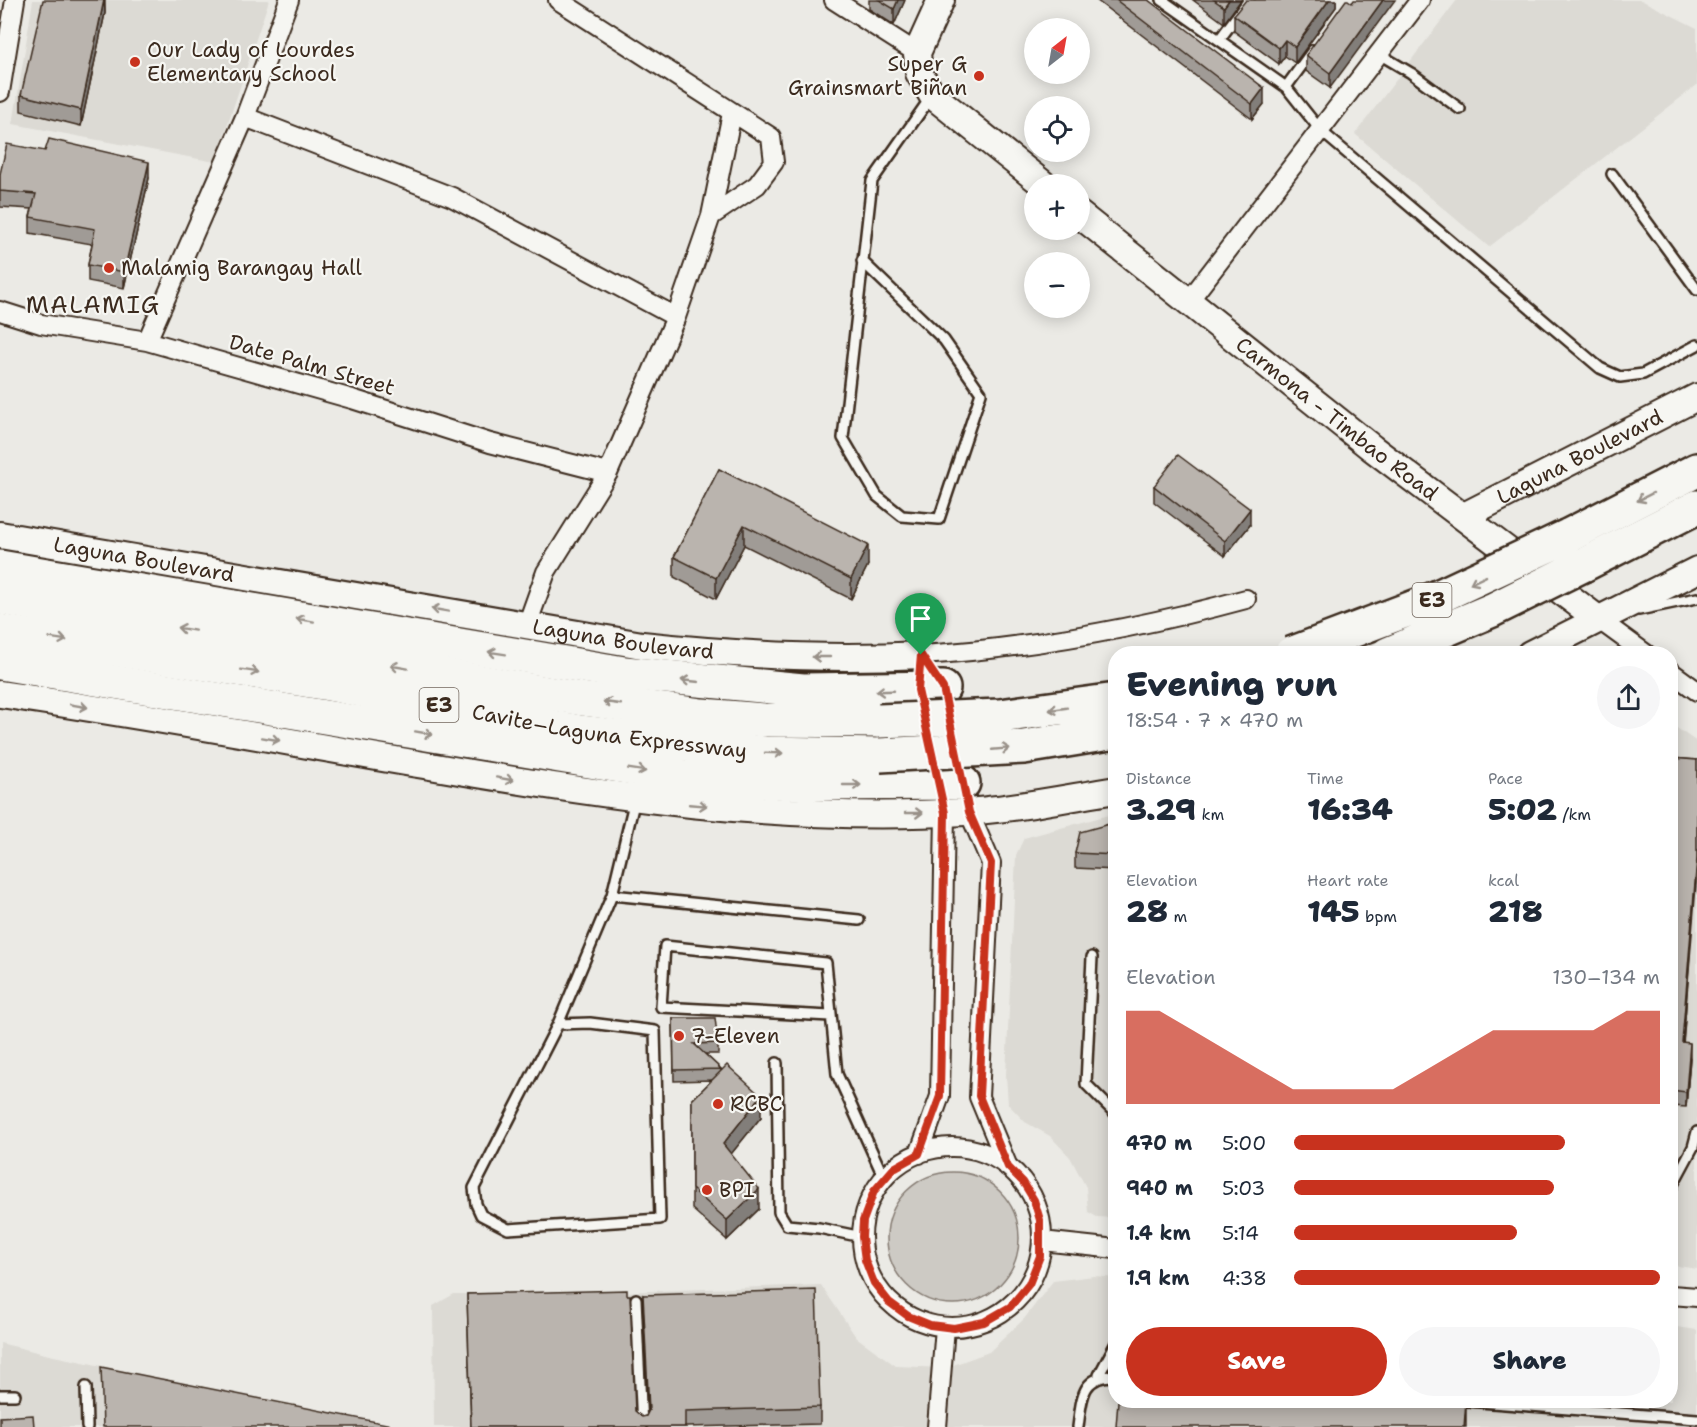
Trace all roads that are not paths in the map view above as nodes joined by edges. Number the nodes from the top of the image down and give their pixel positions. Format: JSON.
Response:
{"nodes":[{"id":1,"x":15,"y":0,"type":"edge"},
{"id":2,"x":289,"y":0,"type":"edge"},
{"id":3,"x":558,"y":0,"type":"edge"},
{"id":4,"x":834,"y":0,"type":"edge"},
{"id":5,"x":941,"y":0,"type":"edge"},
{"id":6,"x":1162,"y":0,"type":"edge"},
{"id":7,"x":1249,"y":0,"type":"edge"},
{"id":8,"x":1420,"y":0,"type":"edge"},
{"id":9,"x":1321,"y":38,"type":"edge"},
{"id":10,"x":1219,"y":40,"type":"junction"},
{"id":11,"x":917,"y":53,"type":"junction"},
{"id":12,"x":1378,"y":54,"type":"junction"},
{"id":13,"x":1,"y":84,"type":"edge"},
{"id":14,"x":1286,"y":87,"type":"junction"},
{"id":15,"x":932,"y":95,"type":"junction"},
{"id":16,"x":1460,"y":109,"type":"dead end"},
{"id":17,"x":732,"y":113,"type":"junction"},
{"id":18,"x":245,"y":117,"type":"junction"},
{"id":19,"x":1321,"y":131,"type":"junction"},
{"id":20,"x":1031,"y":174,"type":"edge"},
{"id":21,"x":1612,"y":174,"type":"dead end"},
{"id":22,"x":711,"y":216,"type":"junction"},
{"id":23,"x":1090,"y":223,"type":"edge"},
{"id":24,"x":862,"y":261,"type":"junction"},
{"id":25,"x":1697,"y":290,"type":"edge"},
{"id":26,"x":1188,"y":302,"type":"junction"},
{"id":27,"x":0,"y":311,"type":"edge"},
{"id":28,"x":676,"y":316,"type":"junction"},
{"id":29,"x":147,"y":341,"type":"junction"},
{"id":30,"x":1697,"y":345,"type":"edge"},
{"id":31,"x":1697,"y":397,"type":"edge"},
{"id":32,"x":1697,"y":470,"type":"edge"},
{"id":33,"x":608,"y":473,"type":"junction"},
{"id":34,"x":1697,"y":507,"type":"edge"},
{"id":35,"x":1464,"y":516,"type":"junction"},
{"id":36,"x":0,"y":536,"type":"edge"},
{"id":37,"x":0,"y":567,"type":"edge"},
{"id":38,"x":1697,"y":570,"type":"edge"},
{"id":39,"x":0,"y":598,"type":"edge"},
{"id":40,"x":1246,"y":598,"type":"dead end"},
{"id":41,"x":1697,"y":598,"type":"edge"},
{"id":42,"x":1598,"y":619,"type":"junction"},
{"id":43,"x":527,"y":625,"type":"junction"},
{"id":44,"x":0,"y":631,"type":"edge"},
{"id":45,"x":1312,"y":646,"type":"edge"},
{"id":46,"x":1407,"y":646,"type":"edge"},
{"id":47,"x":1546,"y":646,"type":"edge"},
{"id":48,"x":1635,"y":646,"type":"edge"},
{"id":49,"x":921,"y":655,"type":"junction"},
{"id":50,"x":0,"y":663,"type":"edge"},
{"id":51,"x":1678,"y":677,"type":"edge"},
{"id":52,"x":930,"y":689,"type":"junction"},
{"id":53,"x":1697,"y":691,"type":"edge"},
{"id":54,"x":0,"y":694,"type":"edge"},
{"id":55,"x":1108,"y":701,"type":"edge"},
{"id":56,"x":1108,"y":733,"type":"edge"},
{"id":57,"x":1108,"y":790,"type":"edge"},
{"id":58,"x":954,"y":798,"type":"junction"},
{"id":59,"x":635,"y":799,"type":"junction"},
{"id":60,"x":612,"y":896,"type":"junction"},
{"id":61,"x":859,"y":920,"type":"dead end"},
{"id":62,"x":1092,"y":957,"type":"dead end"},
{"id":63,"x":830,"y":1016,"type":"junction"},
{"id":64,"x":558,"y":1024,"type":"junction"},
{"id":65,"x":777,"y":1063,"type":"dead end"},
{"id":66,"x":1108,"y":1106,"type":"edge"},
{"id":67,"x":1697,"y":1132,"type":"edge"},
{"id":68,"x":919,"y":1154,"type":"junction"},
{"id":69,"x":1008,"y":1167,"type":"junction"},
{"id":70,"x":1678,"y":1175,"type":"edge"},
{"id":71,"x":884,"y":1178,"type":"junction"},
{"id":72,"x":862,"y":1237,"type":"junction"},
{"id":73,"x":1042,"y":1242,"type":"junction"},
{"id":74,"x":1108,"y":1248,"type":"edge"},
{"id":75,"x":1678,"y":1296,"type":"edge"},
{"id":76,"x":1697,"y":1297,"type":"edge"},
{"id":77,"x":636,"y":1299,"type":"dead end"},
{"id":78,"x":945,"y":1327,"type":"junction"},
{"id":79,"x":1108,"y":1358,"type":"edge"},
{"id":80,"x":1099,"y":1375,"type":"junction"},
{"id":81,"x":1108,"y":1376,"type":"edge"},
{"id":82,"x":86,"y":1387,"type":"dead end"},
{"id":83,"x":0,"y":1395,"type":"edge"},
{"id":84,"x":15,"y":1395,"type":"dead end"},
{"id":85,"x":1608,"y":1408,"type":"edge"},
{"id":86,"x":1697,"y":1419,"type":"edge"},
{"id":87,"x":87,"y":1427,"type":"edge"},
{"id":88,"x":642,"y":1427,"type":"edge"},
{"id":89,"x":937,"y":1427,"type":"edge"},
{"id":90,"x":1078,"y":1427,"type":"edge"}],
"edges":[{"from":1,"to":13,"type":"street"},
{"from":2,"to":18,"type":"street"},
{"from":3,"to":17,"type":"street"},
{"from":4,"to":11,"type":"street"},
{"from":5,"to":11,"type":"main road"},
{"from":6,"to":10,"type":"lane"},
{"from":7,"to":10,"type":"lane"},
{"from":8,"to":12,"type":"street"},
{"from":9,"to":14,"type":"lane"},
{"from":10,"to":14,"type":"lane"},
{"from":11,"to":15,"type":"main road"},
{"from":12,"to":16,"type":"lane"},
{"from":12,"to":19,"type":"street"},
{"from":14,"to":19,"type":"lane"},
{"from":15,"to":20,"type":"main road"},
{"from":15,"to":24,"type":"lane"},
{"from":17,"to":22,"type":"street"},
{"from":17,"to":22,"type":"street"},
{"from":18,"to":28,"type":"street"},
{"from":18,"to":29,"type":"street"},
{"from":19,"to":26,"type":"street"},
{"from":19,"to":30,"type":"lane"},
{"from":21,"to":25,"type":"lane"},
{"from":22,"to":28,"type":"street"},
{"from":23,"to":26,"type":"main road","name":"Carmona - Timbao Road"},
{"from":24,"to":24,"type":"lane"},
{"from":26,"to":35,"type":"main road","name":"Carmona - Timbao Road"},
{"from":27,"to":29,"type":"street","name":"Date Palm Street"},
{"from":28,"to":33,"type":"street"},
{"from":29,"to":33,"type":"street","name":"Date Palm Street"},
{"from":31,"to":35,"type":"main road","name":"Laguna Boulevard"},
{"from":32,"to":45,"type":"highway","number":"E3","one_way":true,"bridge":true},
{"from":33,"to":43,"type":"street"},
{"from":34,"to":46,"type":"highway","number":"E3","bridge":true},
{"from":35,"to":42,"type":"main road","name":"Carmona - Timbao Road"},
{"from":43,"to":36,"type":"main road","name":"Laguna Boulevard","one_way":true},
{"from":52,"to":37,"type":"highway","one_way":true},
{"from":38,"to":42,"type":"main road"},
{"from":55,"to":39,"type":"highway","name":"Cavite–Laguna Expressway","number":"E3","one_way":true,"bridge":true},
{"from":40,"to":49,"type":"street","name":"Laguna Boulevard"},
{"from":41,"to":42,"type":"lane"},
{"from":42,"to":47,"type":"main road"},
{"from":42,"to":48,"type":"street"},
{"from":49,"to":43,"type":"main road","name":"Laguna Boulevard","one_way":true},
{"from":44,"to":56,"type":"highway","name":"Cavite–Laguna Expressway","number":"E3","one_way":true,"bridge":true},
{"from":49,"to":52,"type":"main road"},
{"from":50,"to":58,"type":"highway","one_way":true},
{"from":51,"to":53,"type":"street"},
{"from":52,"to":58,"type":"main road"},
{"from":54,"to":59,"type":"main road","one_way":true},
{"from":57,"to":58,"type":"main road"},
{"from":59,"to":58,"type":"main road","one_way":true},
{"from":58,"to":68,"type":"street"},
{"from":58,"to":69,"type":"street"},
{"from":59,"to":60,"type":"lane"},
{"from":60,"to":61,"type":"lane"},
{"from":60,"to":64,"type":"lane"},
{"from":62,"to":66,"type":"lane"},
{"from":63,"to":63,"type":"lane"},
{"from":63,"to":71,"type":"lane"},
{"from":64,"to":64,"type":"lane"},
{"from":65,"to":72,"type":"lane"},
{"from":67,"to":70,"type":"lane"},
{"from":68,"to":69,"type":"street"},
{"from":68,"to":71,"type":"street"},
{"from":69,"to":73,"type":"street"},
{"from":71,"to":72,"type":"street"},
{"from":72,"to":78,"type":"street"},
{"from":73,"to":74,"type":"street"},
{"from":73,"to":78,"type":"street"},
{"from":75,"to":76,"type":"street"},
{"from":77,"to":88,"type":"lane"},
{"from":78,"to":89,"type":"street"},
{"from":79,"to":80,"type":"lane"},
{"from":80,"to":81,"type":"lane"},
{"from":80,"to":90,"type":"lane"},
{"from":82,"to":87,"type":"lane"},
{"from":83,"to":84,"type":"lane"},
{"from":85,"to":86,"type":"lane"}]}
